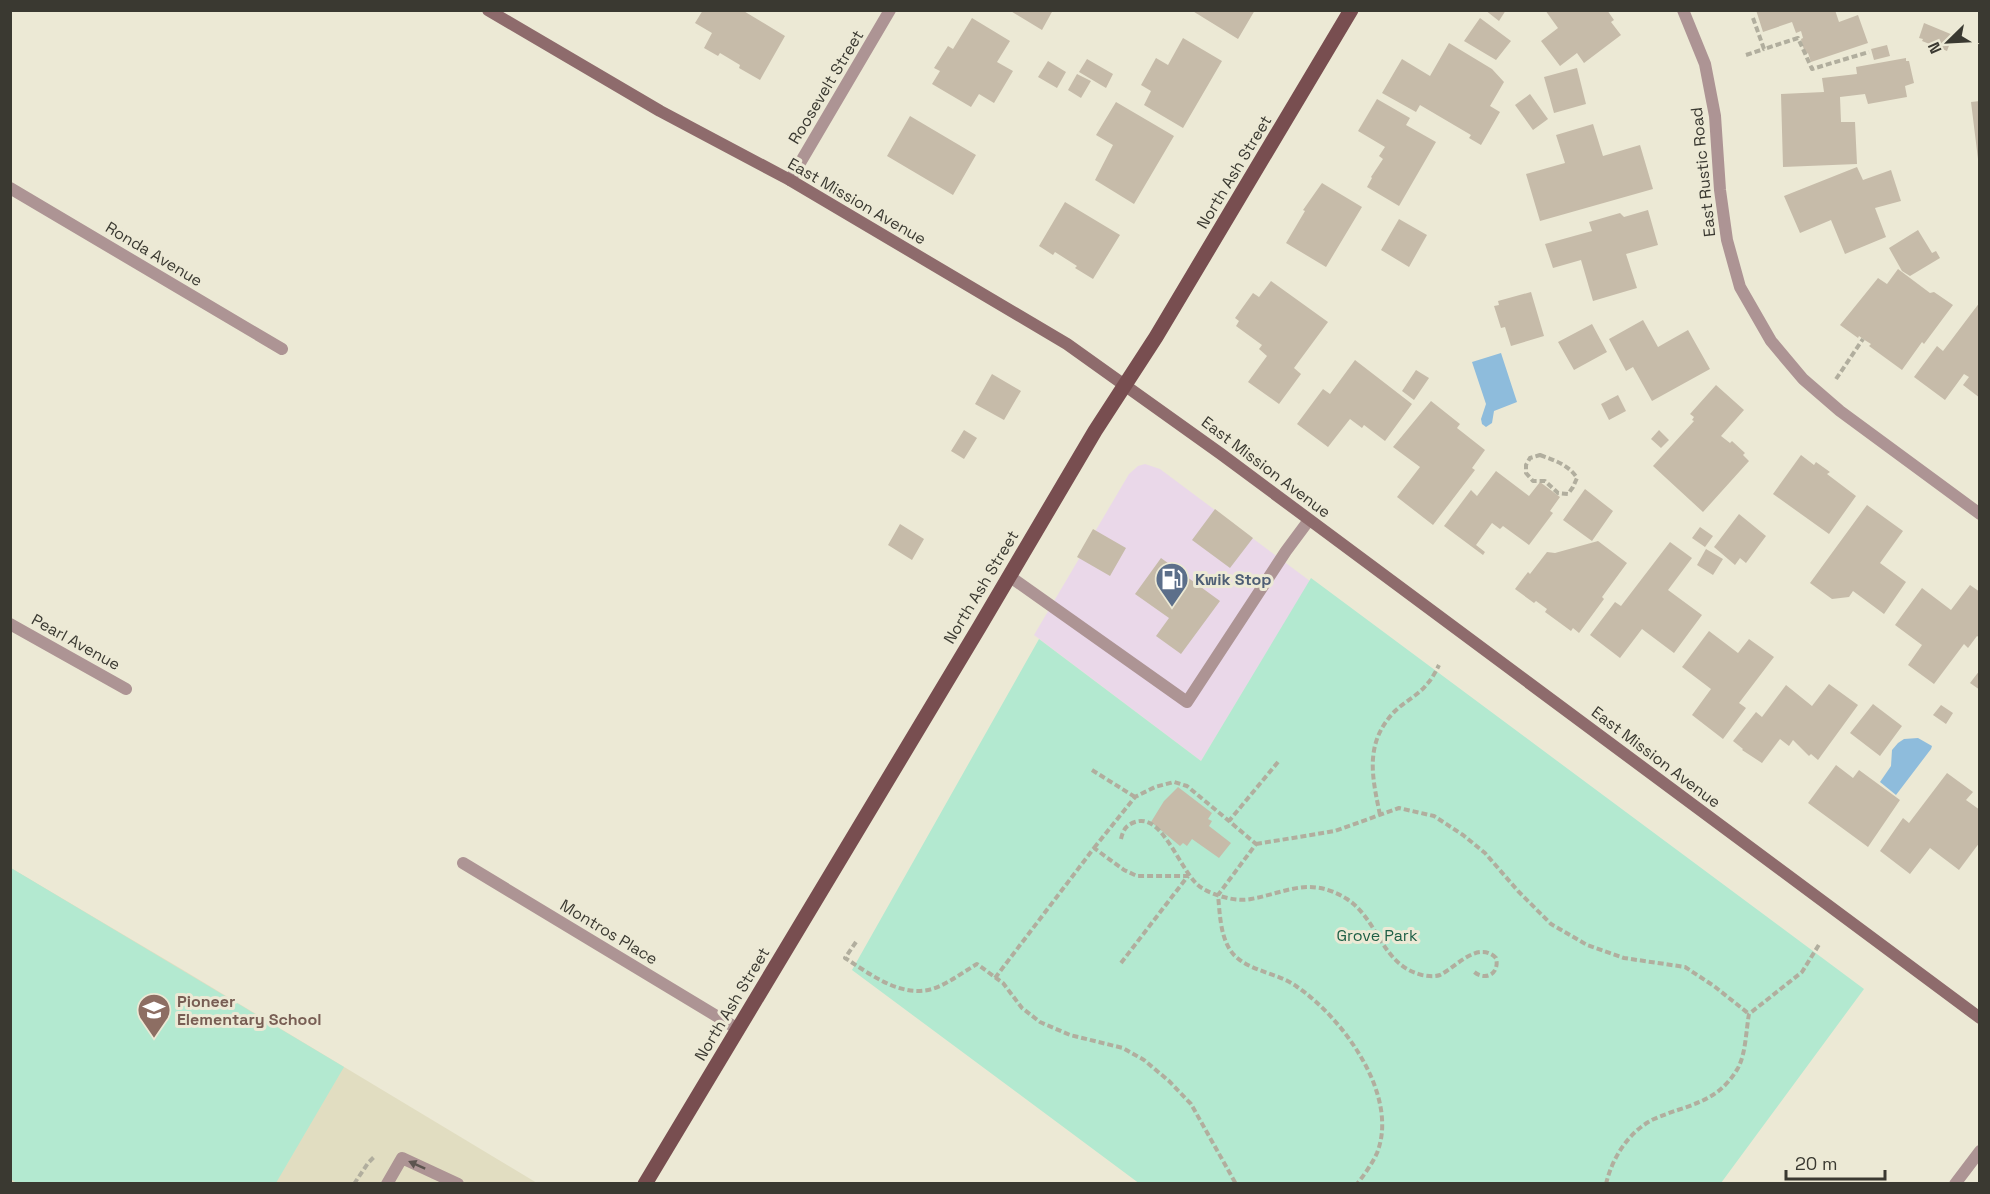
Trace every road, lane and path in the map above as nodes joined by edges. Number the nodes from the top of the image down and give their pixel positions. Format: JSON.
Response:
{"nodes":[{"id":1,"x":488,"y":10,"type":"edge"},
{"id":2,"x":890,"y":10,"type":"edge"},
{"id":3,"x":1351,"y":10,"type":"edge"},
{"id":4,"x":1683,"y":10,"type":"edge"},
{"id":5,"x":1753,"y":18,"type":"dead end"},
{"id":6,"x":1764,"y":49,"type":"junction"},
{"id":7,"x":1869,"y":52,"type":"dead end"},
{"id":8,"x":1746,"y":55,"type":"dead end"},
{"id":9,"x":790,"y":180,"type":"junction"},
{"id":10,"x":10,"y":188,"type":"edge"},
{"id":11,"x":1863,"y":339,"type":"dead end"},
{"id":12,"x":282,"y":348,"type":"dead end"},
{"id":13,"x":1849,"y":360,"type":"dead end"},
{"id":14,"x":1124,"y":385,"type":"junction"},
{"id":15,"x":1533,"y":481,"type":"joint"},
{"id":16,"x":1980,"y":514,"type":"edge"},
{"id":17,"x":1309,"y":520,"type":"junction"},
{"id":18,"x":1009,"y":576,"type":"junction"},
{"id":19,"x":10,"y":624,"type":"edge"},
{"id":20,"x":1439,"y":665,"type":"dead end"},
{"id":21,"x":126,"y":689,"type":"dead end"},
{"id":22,"x":1278,"y":762,"type":"dead end"},
{"id":23,"x":1092,"y":770,"type":"dead end"},
{"id":24,"x":1136,"y":797,"type":"junction"},
{"id":25,"x":1380,"y":815,"type":"junction"},
{"id":26,"x":1229,"y":821,"type":"junction"},
{"id":27,"x":1121,"y":839,"type":"dead end"},
{"id":28,"x":1256,"y":844,"type":"junction"},
{"id":29,"x":1094,"y":848,"type":"junction"},
{"id":30,"x":463,"y":863,"type":"dead end"},
{"id":31,"x":1189,"y":876,"type":"junction"},
{"id":32,"x":1218,"y":895,"type":"junction"},
{"id":33,"x":856,"y":942,"type":"dead end"},
{"id":34,"x":1820,"y":943,"type":"dead end"},
{"id":35,"x":1121,"y":963,"type":"dead end"},
{"id":36,"x":1473,"y":971,"type":"dead end"},
{"id":37,"x":995,"y":978,"type":"junction"},
{"id":38,"x":1749,"y":1014,"type":"junction"},
{"id":39,"x":1980,"y":1018,"type":"edge"},
{"id":40,"x":738,"y":1029,"type":"junction"},
{"id":41,"x":1980,"y":1151,"type":"edge"},
{"id":42,"x":387,"y":1184,"type":"edge"},
{"id":43,"x":458,"y":1184,"type":"edge"},
{"id":44,"x":645,"y":1184,"type":"edge"},
{"id":45,"x":1236,"y":1184,"type":"edge"},
{"id":46,"x":1357,"y":1184,"type":"edge"},
{"id":47,"x":1606,"y":1184,"type":"edge"},
{"id":48,"x":1955,"y":1184,"type":"edge"}],
"edges":[{"from":1,"to":9,"type":"main road","name":"East Mission Avenue"},
{"from":2,"to":9,"type":"street","name":"Roosevelt Street"},
{"from":3,"to":14,"type":"main road","name":"North Ash Street"},
{"from":4,"to":16,"type":"street","name":"East Rustic Road"},
{"from":5,"to":6,"type":"path"},
{"from":6,"to":7,"type":"path"},
{"from":6,"to":8,"type":"path"},
{"from":9,"to":14,"type":"main road","name":"East Mission Avenue"},
{"from":10,"to":12,"type":"street","name":"Ronda Avenue"},
{"from":11,"to":13,"type":"path"},
{"from":14,"to":17,"type":"main road","name":"East Mission Avenue"},
{"from":14,"to":18,"type":"main road","name":"North Ash Street"},
{"from":15,"to":15,"type":"path"},
{"from":17,"to":18,"type":"street"},
{"from":17,"to":39,"type":"main road","name":"East Mission Avenue"},
{"from":18,"to":40,"type":"main road","name":"North Ash Street"},
{"from":19,"to":21,"type":"street","name":"Pearl Avenue"},
{"from":20,"to":25,"type":"path"},
{"from":22,"to":26,"type":"path"},
{"from":23,"to":24,"type":"path"},
{"from":24,"to":26,"type":"path"},
{"from":24,"to":29,"type":"path"},
{"from":25,"to":28,"type":"path"},
{"from":25,"to":38,"type":"path"},
{"from":26,"to":28,"type":"path"},
{"from":27,"to":31,"type":"path"},
{"from":28,"to":32,"type":"path"},
{"from":29,"to":31,"type":"path"},
{"from":29,"to":37,"type":"path"},
{"from":30,"to":40,"type":"street","name":"Montros Place"},
{"from":31,"to":32,"type":"path"},
{"from":31,"to":35,"type":"path"},
{"from":32,"to":36,"type":"path"},
{"from":32,"to":46,"type":"path"},
{"from":33,"to":37,"type":"path"},
{"from":34,"to":38,"type":"path"},
{"from":37,"to":45,"type":"path"},
{"from":38,"to":47,"type":"path"},
{"from":40,"to":44,"type":"main road","name":"North Ash Street"},
{"from":41,"to":48,"type":"street"},
{"from":43,"to":42,"type":"street","one_way":true}]}
